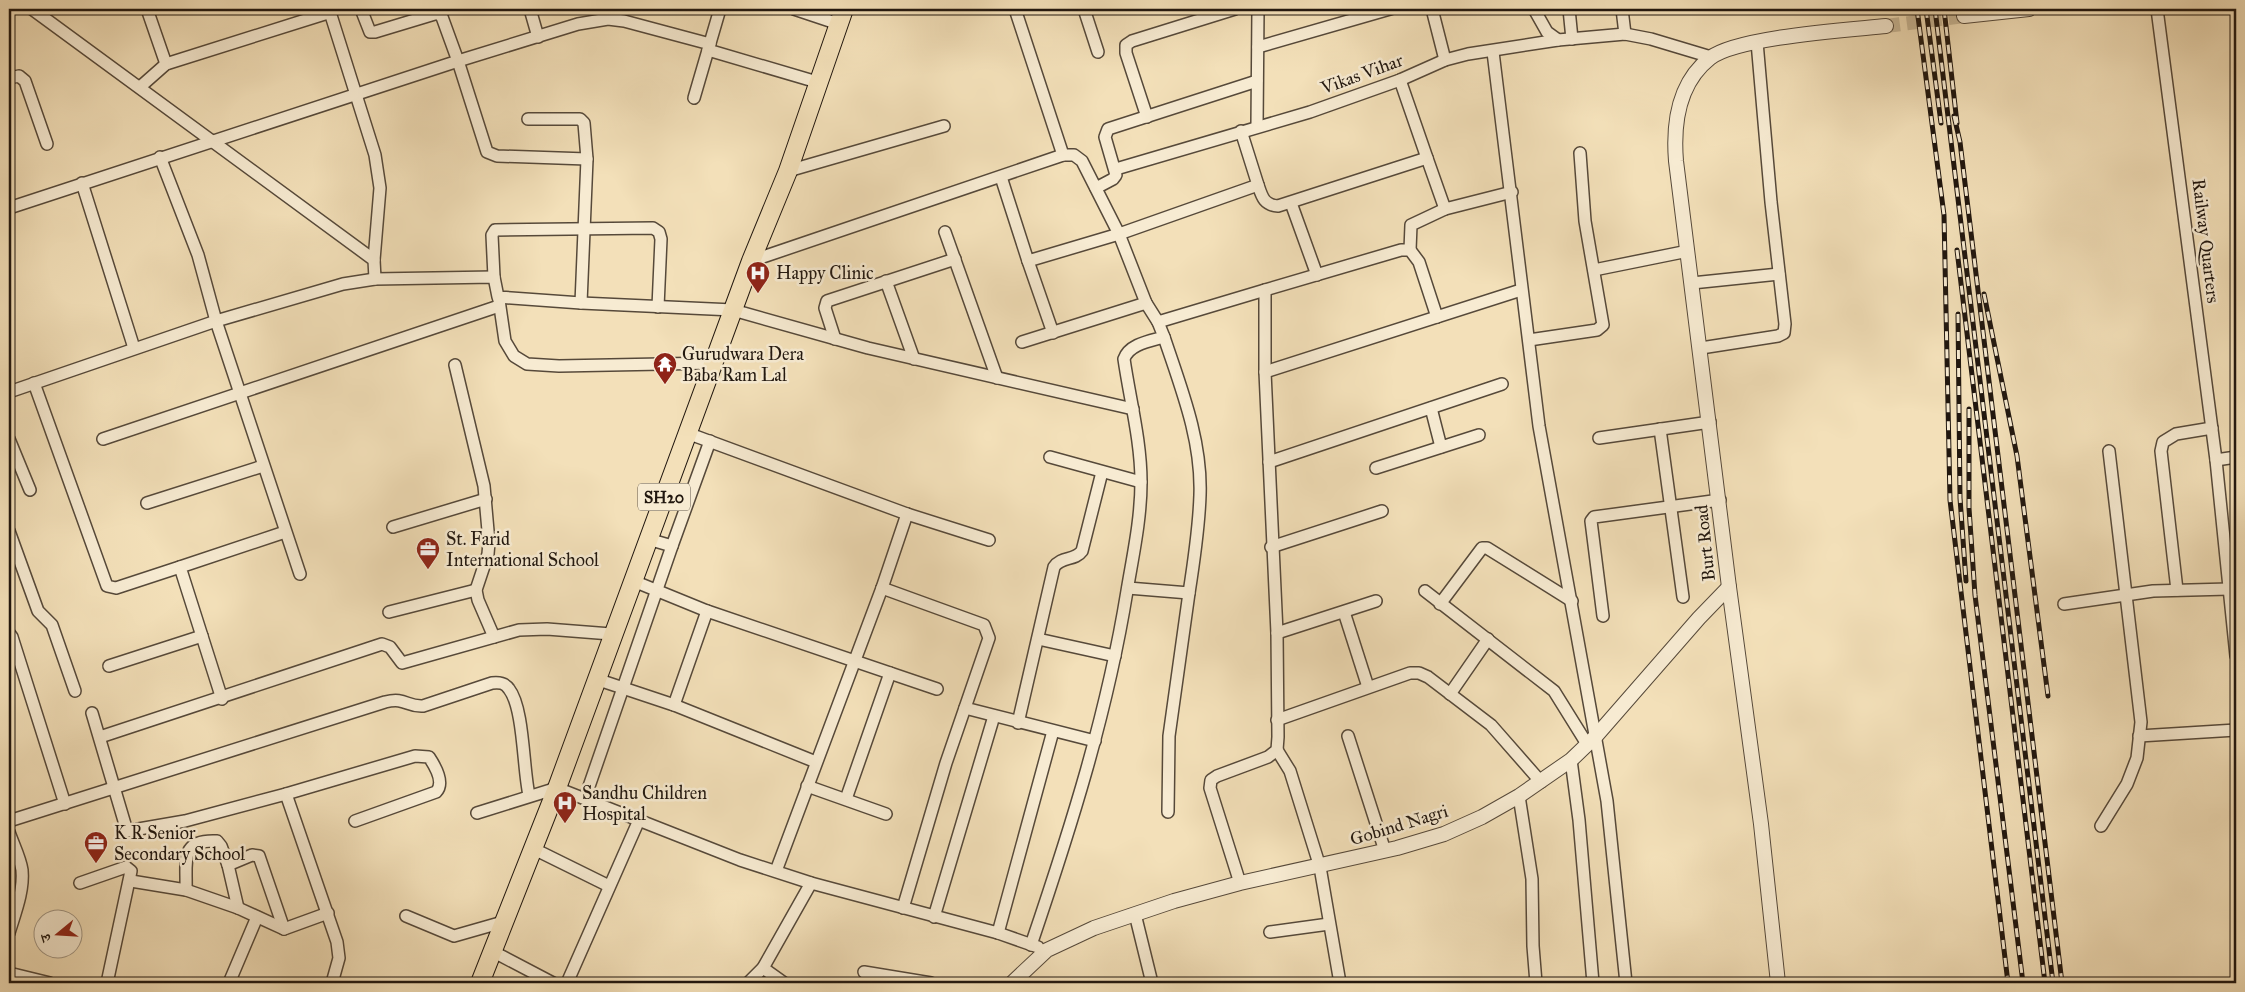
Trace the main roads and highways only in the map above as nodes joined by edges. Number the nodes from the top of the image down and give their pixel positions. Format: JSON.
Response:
{"nodes":[{"id":1,"x":841,"y":16,"type":"edge"},
{"id":2,"x":480,"y":983,"type":"edge"}],
"edges":[{"from":1,"to":2,"type":"main road","number":"SH20"}]}
